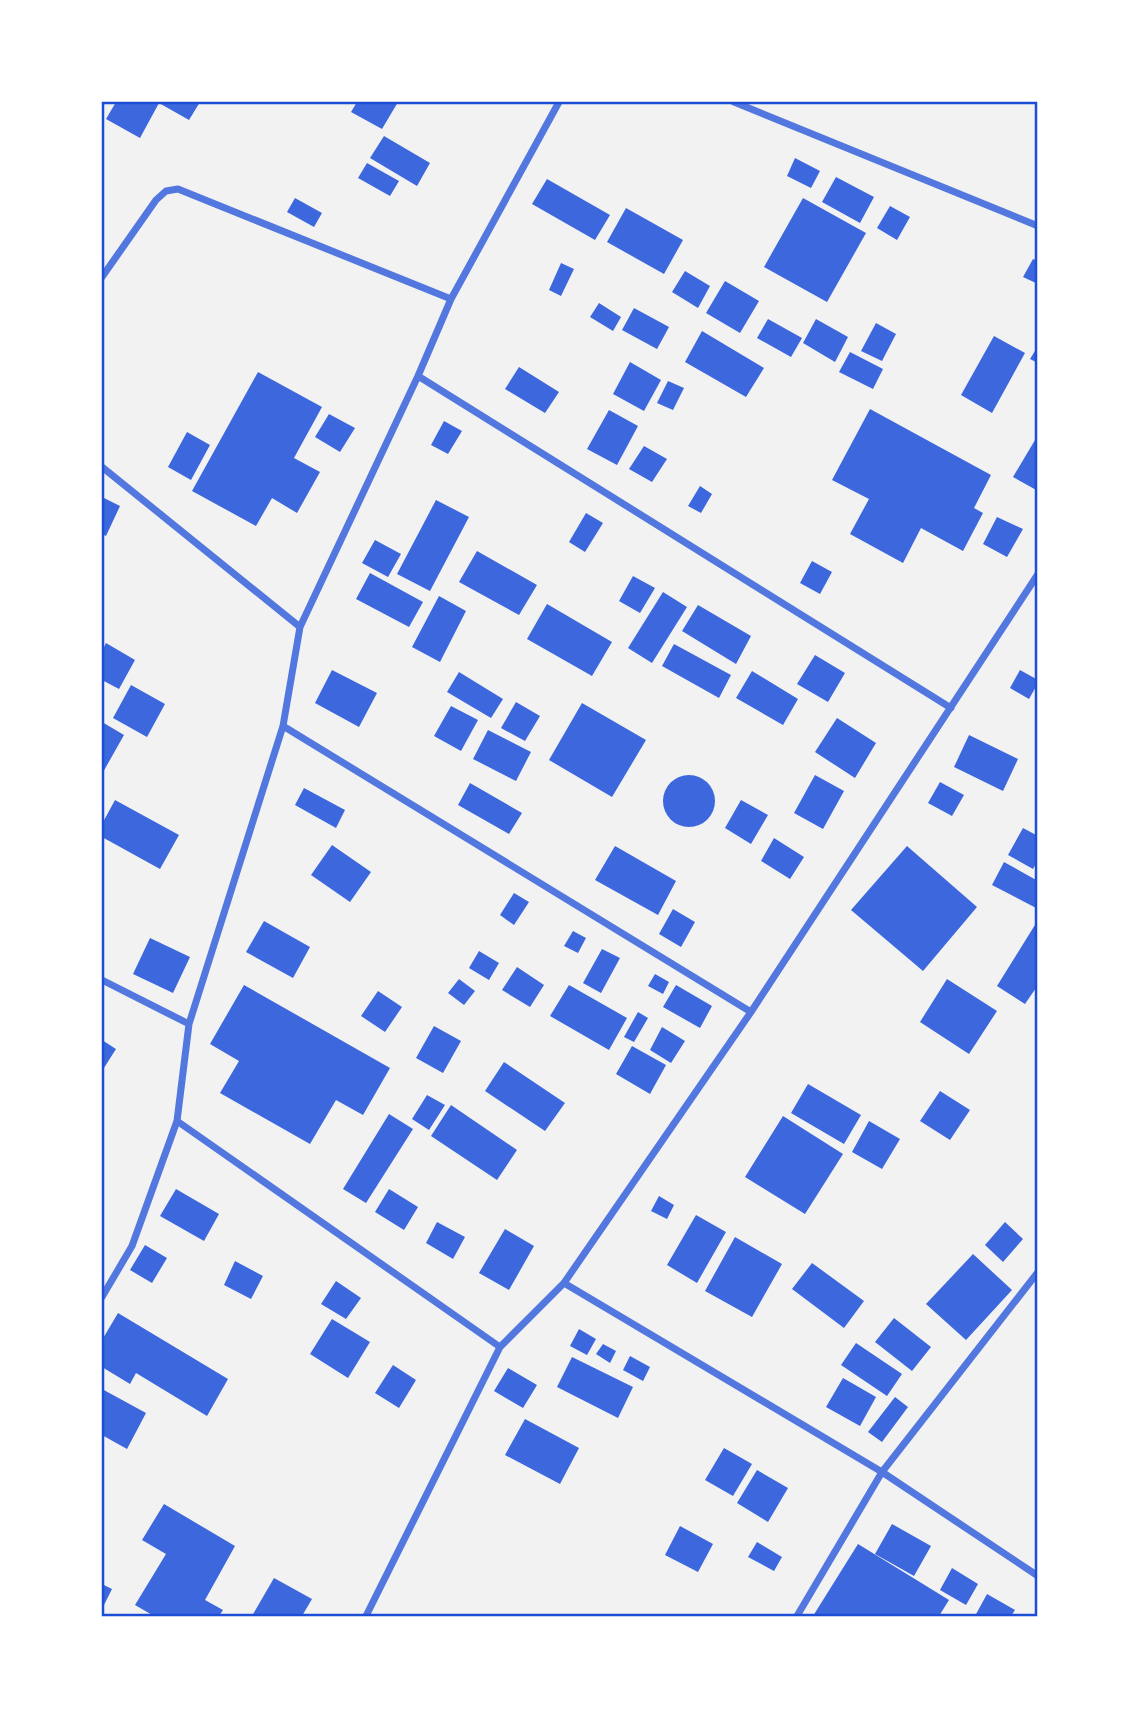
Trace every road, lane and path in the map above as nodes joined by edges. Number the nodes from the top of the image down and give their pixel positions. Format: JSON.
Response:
{"nodes":[{"id":1,"x":559,"y":102,"type":"edge"},
{"id":2,"x":734,"y":102,"type":"edge"},
{"id":3,"x":1038,"y":226,"type":"edge"},
{"id":4,"x":102,"y":277,"type":"edge"},
{"id":5,"x":451,"y":299,"type":"junction"},
{"id":6,"x":418,"y":376,"type":"junction"},
{"id":7,"x":102,"y":467,"type":"edge"},
{"id":8,"x":1038,"y":575,"type":"edge"},
{"id":9,"x":300,"y":627,"type":"junction"},
{"id":10,"x":951,"y":708,"type":"junction"},
{"id":11,"x":283,"y":726,"type":"junction"},
{"id":12,"x":102,"y":980,"type":"edge"},
{"id":13,"x":751,"y":1012,"type":"junction"},
{"id":14,"x":189,"y":1024,"type":"junction"},
{"id":15,"x":177,"y":1121,"type":"junction"},
{"id":16,"x":1038,"y":1272,"type":"edge"},
{"id":17,"x":564,"y":1283,"type":"junction"},
{"id":18,"x":102,"y":1297,"type":"edge"},
{"id":19,"x":500,"y":1347,"type":"junction"},
{"id":20,"x":882,"y":1472,"type":"junction"},
{"id":21,"x":1038,"y":1576,"type":"edge"},
{"id":22,"x":366,"y":1616,"type":"edge"},
{"id":23,"x":797,"y":1616,"type":"edge"}],
"edges":[{"from":1,"to":5,"type":"street"},
{"from":2,"to":3,"type":"street"},
{"from":4,"to":5,"type":"street"},
{"from":5,"to":6,"type":"street"},
{"from":6,"to":9,"type":"street"},
{"from":6,"to":10,"type":"street"},
{"from":7,"to":9,"type":"street"},
{"from":8,"to":10,"type":"street"},
{"from":9,"to":11,"type":"street"},
{"from":10,"to":13,"type":"street"},
{"from":11,"to":13,"type":"street"},
{"from":11,"to":14,"type":"street"},
{"from":12,"to":14,"type":"street"},
{"from":13,"to":17,"type":"street"},
{"from":14,"to":15,"type":"street"},
{"from":15,"to":18,"type":"street"},
{"from":15,"to":19,"type":"street"},
{"from":16,"to":20,"type":"street"},
{"from":17,"to":19,"type":"street"},
{"from":17,"to":20,"type":"street"},
{"from":19,"to":22,"type":"street"},
{"from":20,"to":21,"type":"street"},
{"from":20,"to":23,"type":"street"}]}
